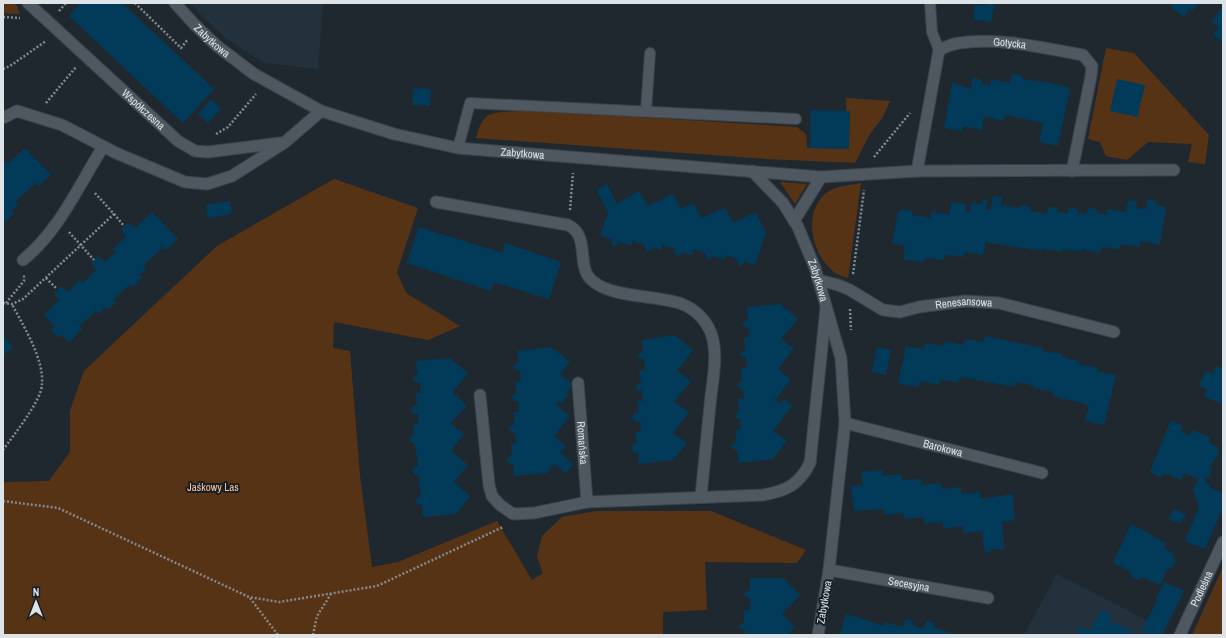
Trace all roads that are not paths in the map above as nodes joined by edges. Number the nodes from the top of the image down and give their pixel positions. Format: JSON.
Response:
{"nodes":[{"id":1,"x":28,"y":3,"type":"edge"},
{"id":2,"x":175,"y":3,"type":"edge"},
{"id":3,"x":930,"y":3,"type":"edge"},
{"id":4,"x":939,"y":50,"type":"junction"},
{"id":5,"x":650,"y":53,"type":"dead end"},
{"id":6,"x":321,"y":111,"type":"junction"},
{"id":7,"x":646,"y":111,"type":"junction"},
{"id":8,"x":3,"y":118,"type":"edge"},
{"id":9,"x":796,"y":119,"type":"dead end"},
{"id":10,"x":284,"y":143,"type":"junction"},
{"id":11,"x":103,"y":147,"type":"junction"},
{"id":12,"x":458,"y":148,"type":"junction"},
{"id":13,"x":1174,"y":170,"type":"dead end"},
{"id":14,"x":1072,"y":171,"type":"junction"},
{"id":15,"x":752,"y":172,"type":"junction"},
{"id":16,"x":917,"y":172,"type":"junction"},
{"id":17,"x":821,"y":177,"type":"junction"},
{"id":18,"x":436,"y":202,"type":"dead end"},
{"id":19,"x":794,"y":221,"type":"junction"},
{"id":20,"x":23,"y":260,"type":"road end"},
{"id":21,"x":818,"y":280,"type":"junction"},
{"id":22,"x":826,"y":308,"type":"junction"},
{"id":23,"x":1114,"y":332,"type":"dead end"},
{"id":24,"x":578,"y":382,"type":"dead end"},
{"id":25,"x":480,"y":395,"type":"dead end"},
{"id":26,"x":845,"y":423,"type":"junction"},
{"id":27,"x":1042,"y":473,"type":"dead end"},
{"id":28,"x":700,"y":496,"type":"junction"},
{"id":29,"x":586,"y":502,"type":"junction"},
{"id":30,"x":1223,"y":542,"type":"edge"},
{"id":31,"x":829,"y":570,"type":"junction"},
{"id":32,"x":988,"y":598,"type":"dead end"},
{"id":33,"x":818,"y":635,"type":"edge"},
{"id":34,"x":1180,"y":635,"type":"edge"}],
"edges":[{"from":1,"to":10,"type":"street","name":"Współczesna"},
{"from":2,"to":6,"type":"street","name":"Zabytkowa"},
{"from":3,"to":4,"type":"lane"},
{"from":4,"to":14,"type":"street","name":"Gotycka"},
{"from":4,"to":16,"type":"street"},
{"from":5,"to":7,"type":"lane"},
{"from":6,"to":10,"type":"street"},
{"from":6,"to":12,"type":"street","name":"Zabytkowa"},
{"from":7,"to":9,"type":"lane"},
{"from":7,"to":12,"type":"lane"},
{"from":8,"to":11,"type":"street"},
{"from":10,"to":11,"type":"street"},
{"from":11,"to":20,"type":"street"},
{"from":12,"to":15,"type":"street","name":"Zabytkowa"},
{"from":13,"to":14,"type":"street"},
{"from":14,"to":16,"type":"street"},
{"from":15,"to":17,"type":"street"},
{"from":15,"to":19,"type":"street","name":"Zabytkowa"},
{"from":16,"to":17,"type":"street"},
{"from":17,"to":19,"type":"street"},
{"from":18,"to":28,"type":"street"},
{"from":19,"to":21,"type":"street","name":"Zabytkowa"},
{"from":21,"to":22,"type":"street","name":"Zabytkowa"},
{"from":21,"to":23,"type":"street","name":"Renesansowa"},
{"from":22,"to":26,"type":"street","name":"Zabytkowa"},
{"from":22,"to":28,"type":"street","name":"Zabytkowa"},
{"from":24,"to":29,"type":"street","name":"Romańska"},
{"from":25,"to":29,"type":"street","name":"Zabytkowa"},
{"from":26,"to":27,"type":"street","name":"Barokowa"},
{"from":26,"to":31,"type":"street","name":"Zabytkowa"},
{"from":28,"to":29,"type":"street","name":"Zabytkowa"},
{"from":30,"to":34,"type":"street","name":"Podleśna"},
{"from":31,"to":32,"type":"street","name":"Secesyjna"},
{"from":31,"to":33,"type":"street","name":"Zabytkowa"}]}
